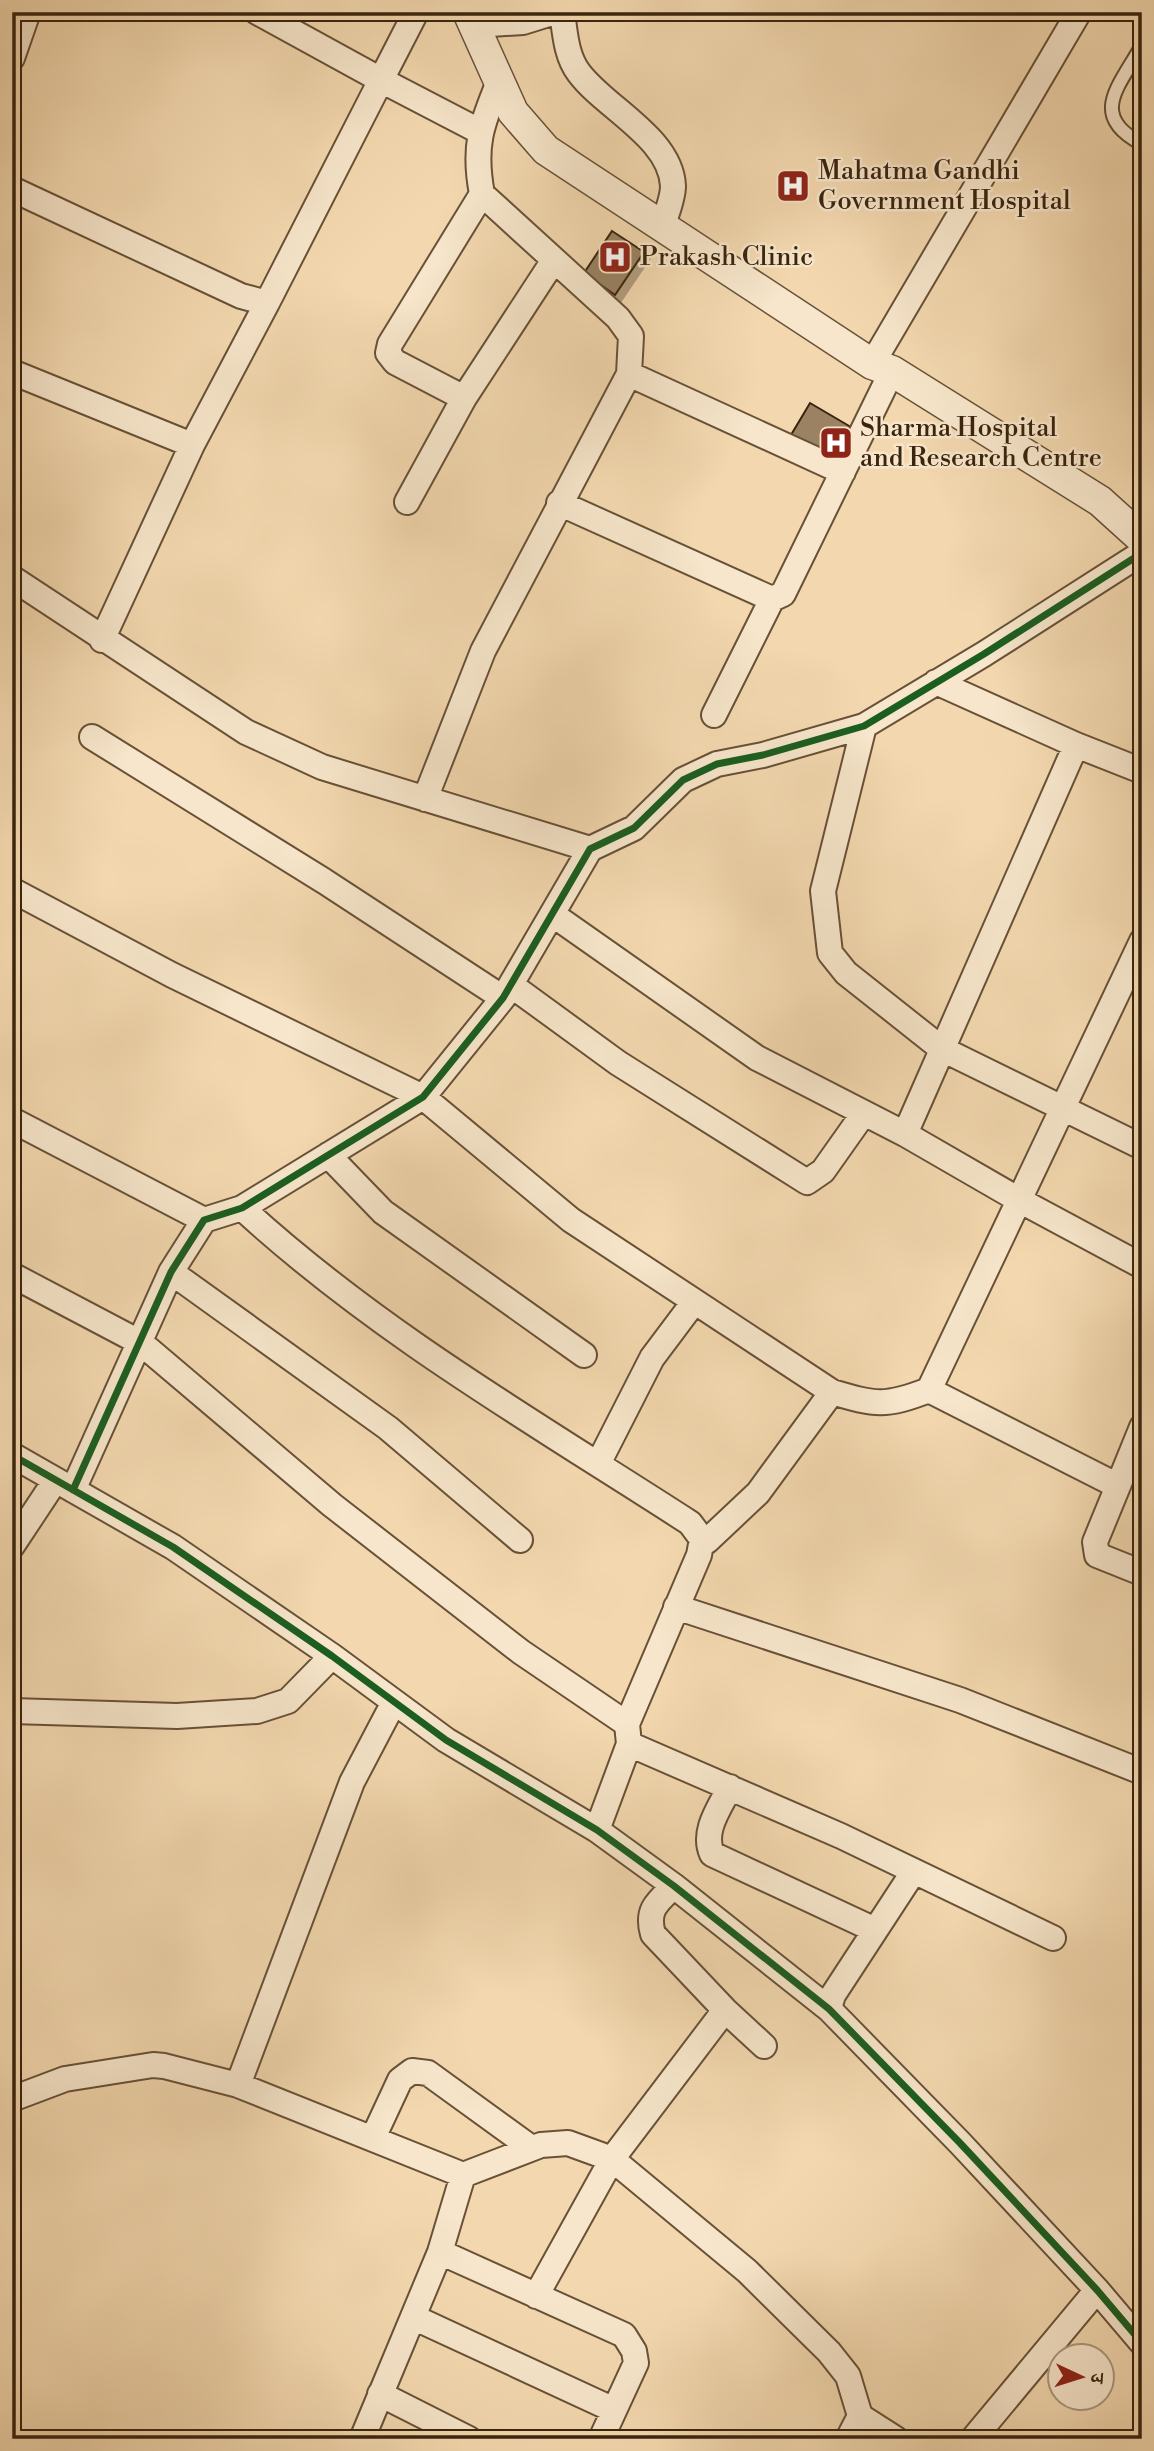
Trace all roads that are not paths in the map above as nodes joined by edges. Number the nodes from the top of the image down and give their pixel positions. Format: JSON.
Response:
{"nodes":[{"id":1,"x":28,"y":12,"type":"edge"},
{"id":2,"x":257,"y":12,"type":"edge"},
{"id":3,"x":416,"y":12,"type":"edge"},
{"id":4,"x":555,"y":12,"type":"edge"},
{"id":5,"x":562,"y":12,"type":"edge"},
{"id":6,"x":1079,"y":12,"type":"edge"},
{"id":7,"x":472,"y":19,"type":"edge"},
{"id":8,"x":1142,"y":45,"type":"edge"},
{"id":9,"x":12,"y":58,"type":"edge"},
{"id":10,"x":381,"y":80,"type":"junction"},
{"id":11,"x":499,"y":82,"type":"junction"},
{"id":12,"x":479,"y":131,"type":"junction"},
{"id":13,"x":1142,"y":144,"type":"edge"},
{"id":14,"x":12,"y":189,"type":"edge"},
{"id":15,"x":482,"y":194,"type":"junction"},
{"id":16,"x":663,"y":227,"type":"junction"},
{"id":17,"x":554,"y":260,"type":"junction"},
{"id":18,"x":267,"y":303,"type":"junction"},
{"id":19,"x":882,"y":368,"type":"junction"},
{"id":20,"x":12,"y":372,"type":"edge"},
{"id":21,"x":629,"y":374,"type":"junction"},
{"id":22,"x":464,"y":398,"type":"junction"},
{"id":23,"x":191,"y":445,"type":"junction"},
{"id":24,"x":843,"y":472,"type":"junction"},
{"id":25,"x":407,"y":502,"type":"dead end"},
{"id":26,"x":559,"y":503,"type":"junction"},
{"id":27,"x":1142,"y":539,"type":"edge"},
{"id":28,"x":1142,"y":553,"type":"edge"},
{"id":29,"x":12,"y":578,"type":"edge"},
{"id":30,"x":772,"y":599,"type":"junction"},
{"id":31,"x":102,"y":640,"type":"junction"},
{"id":32,"x":936,"y":682,"type":"junction"},
{"id":33,"x":714,"y":715,"type":"dead end"},
{"id":34,"x":864,"y":726,"type":"junction"},
{"id":35,"x":92,"y":737,"type":"dead end"},
{"id":36,"x":1076,"y":745,"type":"junction"},
{"id":37,"x":1142,"y":771,"type":"edge"},
{"id":38,"x":425,"y":799,"type":"junction"},
{"id":39,"x":590,"y":849,"type":"junction"},
{"id":40,"x":12,"y":890,"type":"edge"},
{"id":41,"x":552,"y":914,"type":"junction"},
{"id":42,"x":1142,"y":941,"type":"edge"},
{"id":43,"x":507,"y":991,"type":"junction"},
{"id":44,"x":942,"y":1049,"type":"junction"},
{"id":45,"x":423,"y":1097,"type":"junction"},
{"id":46,"x":1063,"y":1111,"type":"junction"},
{"id":47,"x":864,"y":1112,"type":"junction"},
{"id":48,"x":12,"y":1120,"type":"edge"},
{"id":49,"x":905,"y":1134,"type":"junction"},
{"id":50,"x":1142,"y":1147,"type":"edge"},
{"id":51,"x":328,"y":1155,"type":"junction"},
{"id":52,"x":1021,"y":1201,"type":"junction"},
{"id":53,"x":242,"y":1208,"type":"junction"},
{"id":54,"x":204,"y":1220,"type":"junction"},
{"id":55,"x":1142,"y":1266,"type":"edge"},
{"id":56,"x":171,"y":1272,"type":"junction"},
{"id":57,"x":12,"y":1275,"type":"edge"},
{"id":58,"x":694,"y":1302,"type":"junction"},
{"id":59,"x":141,"y":1343,"type":"junction"},
{"id":60,"x":584,"y":1355,"type":"dead end"},
{"id":61,"x":929,"y":1390,"type":"junction"},
{"id":62,"x":832,"y":1392,"type":"junction"},
{"id":63,"x":1142,"y":1427,"type":"edge"},
{"id":64,"x":12,"y":1455,"type":"edge"},
{"id":65,"x":598,"y":1464,"type":"junction"},
{"id":66,"x":64,"y":1485,"type":"junction"},
{"id":67,"x":1118,"y":1486,"type":"junction"},
{"id":68,"x":702,"y":1539,"type":"junction"},
{"id":69,"x":520,"y":1540,"type":"dead end"},
{"id":70,"x":12,"y":1546,"type":"edge"},
{"id":71,"x":1142,"y":1573,"type":"edge"},
{"id":72,"x":676,"y":1607,"type":"junction"},
{"id":73,"x":332,"y":1656,"type":"junction"},
{"id":74,"x":394,"y":1702,"type":"junction"},
{"id":75,"x":12,"y":1711,"type":"edge"},
{"id":76,"x":628,"y":1734,"type":"junction"},
{"id":77,"x":1142,"y":1772,"type":"edge"},
{"id":78,"x":730,"y":1787,"type":"junction"},
{"id":79,"x":597,"y":1830,"type":"junction"},
{"id":80,"x":915,"y":1871,"type":"junction"},
{"id":81,"x":674,"y":1886,"type":"junction"},
{"id":82,"x":875,"y":1930,"type":"junction"},
{"id":83,"x":1053,"y":1938,"type":"dead end"},
{"id":84,"x":829,"y":2009,"type":"junction"},
{"id":85,"x":725,"y":2010,"type":"junction"},
{"id":86,"x":764,"y":2046,"type":"dead end"},
{"id":87,"x":238,"y":2085,"type":"junction"},
{"id":88,"x":12,"y":2099,"type":"edge"},
{"id":89,"x":373,"y":2138,"type":"junction"},
{"id":90,"x":530,"y":2147,"type":"junction"},
{"id":91,"x":612,"y":2159,"type":"junction"},
{"id":92,"x":463,"y":2175,"type":"junction"},
{"id":93,"x":440,"y":2252,"type":"junction"},
{"id":94,"x":1097,"y":2290,"type":"junction"},
{"id":95,"x":536,"y":2296,"type":"junction"},
{"id":96,"x":412,"y":2317,"type":"junction"},
{"id":97,"x":1142,"y":2343,"type":"edge"},
{"id":98,"x":380,"y":2394,"type":"junction"},
{"id":99,"x":614,"y":2410,"type":"junction"},
{"id":100,"x":860,"y":2416,"type":"junction"},
{"id":101,"x":362,"y":2439,"type":"edge"},
{"id":102,"x":469,"y":2439,"type":"edge"},
{"id":103,"x":601,"y":2439,"type":"edge"},
{"id":104,"x":848,"y":2439,"type":"edge"},
{"id":105,"x":896,"y":2439,"type":"edge"},
{"id":106,"x":973,"y":2439,"type":"edge"}],
"edges":[{"from":1,"to":9,"type":"street"},
{"from":2,"to":10,"type":"street"},
{"from":3,"to":10,"type":"street"},
{"from":4,"to":7,"type":"street"},
{"from":5,"to":16,"type":"street"},
{"from":6,"to":19,"type":"street"},
{"from":7,"to":11,"type":"street"},
{"from":8,"to":13,"type":"lane"},
{"from":10,"to":12,"type":"street"},
{"from":10,"to":18,"type":"street"},
{"from":11,"to":12,"type":"street"},
{"from":11,"to":16,"type":"street"},
{"from":12,"to":15,"type":"street"},
{"from":14,"to":18,"type":"street"},
{"from":15,"to":17,"type":"street"},
{"from":15,"to":22,"type":"street"},
{"from":16,"to":19,"type":"street"},
{"from":17,"to":21,"type":"street"},
{"from":17,"to":22,"type":"street"},
{"from":18,"to":23,"type":"street"},
{"from":19,"to":24,"type":"street"},
{"from":19,"to":27,"type":"street"},
{"from":20,"to":23,"type":"street"},
{"from":21,"to":24,"type":"street"},
{"from":21,"to":26,"type":"street"},
{"from":22,"to":25,"type":"street"},
{"from":23,"to":31,"type":"street"},
{"from":24,"to":30,"type":"street"},
{"from":26,"to":30,"type":"street"},
{"from":26,"to":38,"type":"street"},
{"from":28,"to":32,"type":"street"},
{"from":29,"to":31,"type":"street"},
{"from":30,"to":33,"type":"street"},
{"from":31,"to":38,"type":"street"},
{"from":32,"to":34,"type":"street"},
{"from":32,"to":36,"type":"street"},
{"from":34,"to":39,"type":"street"},
{"from":34,"to":44,"type":"street"},
{"from":35,"to":43,"type":"street"},
{"from":36,"to":37,"type":"street"},
{"from":36,"to":44,"type":"street"},
{"from":38,"to":39,"type":"street"},
{"from":39,"to":41,"type":"street"},
{"from":40,"to":45,"type":"street"},
{"from":41,"to":43,"type":"street"},
{"from":41,"to":47,"type":"street"},
{"from":42,"to":46,"type":"street"},
{"from":43,"to":45,"type":"street"},
{"from":43,"to":47,"type":"street"},
{"from":44,"to":46,"type":"street"},
{"from":44,"to":49,"type":"street"},
{"from":45,"to":51,"type":"street"},
{"from":45,"to":58,"type":"street"},
{"from":46,"to":50,"type":"street"},
{"from":46,"to":52,"type":"street"},
{"from":47,"to":49,"type":"street"},
{"from":48,"to":54,"type":"street"},
{"from":49,"to":52,"type":"street"},
{"from":51,"to":53,"type":"street"},
{"from":51,"to":60,"type":"street"},
{"from":52,"to":55,"type":"street"},
{"from":52,"to":61,"type":"street"},
{"from":53,"to":54,"type":"street"},
{"from":53,"to":65,"type":"street"},
{"from":54,"to":56,"type":"street"},
{"from":56,"to":59,"type":"street"},
{"from":56,"to":69,"type":"street"},
{"from":57,"to":59,"type":"street"},
{"from":58,"to":62,"type":"street"},
{"from":58,"to":65,"type":"street"},
{"from":59,"to":66,"type":"street"},
{"from":59,"to":76,"type":"street"},
{"from":61,"to":62,"type":"street"},
{"from":61,"to":67,"type":"street"},
{"from":62,"to":68,"type":"street"},
{"from":63,"to":67,"type":"street"},
{"from":64,"to":66,"type":"street"},
{"from":65,"to":68,"type":"street"},
{"from":66,"to":70,"type":"street"},
{"from":66,"to":73,"type":"street"},
{"from":67,"to":71,"type":"street"},
{"from":68,"to":72,"type":"street"},
{"from":72,"to":76,"type":"street"},
{"from":72,"to":77,"type":"street"},
{"from":73,"to":74,"type":"street"},
{"from":73,"to":75,"type":"street"},
{"from":74,"to":79,"type":"street"},
{"from":74,"to":87,"type":"street"},
{"from":76,"to":78,"type":"street"},
{"from":76,"to":79,"type":"street"},
{"from":78,"to":80,"type":"street"},
{"from":78,"to":82,"type":"street"},
{"from":79,"to":81,"type":"street"},
{"from":80,"to":82,"type":"street"},
{"from":80,"to":83,"type":"street"},
{"from":81,"to":84,"type":"street"},
{"from":81,"to":85,"type":"street"},
{"from":82,"to":84,"type":"street"},
{"from":84,"to":94,"type":"street"},
{"from":85,"to":86,"type":"street"},
{"from":85,"to":91,"type":"street"},
{"from":87,"to":88,"type":"street"},
{"from":87,"to":89,"type":"street"},
{"from":89,"to":90,"type":"street"},
{"from":89,"to":92,"type":"street"},
{"from":90,"to":91,"type":"street"},
{"from":90,"to":92,"type":"street"},
{"from":91,"to":95,"type":"street"},
{"from":91,"to":100,"type":"street"},
{"from":92,"to":93,"type":"street"},
{"from":93,"to":95,"type":"street"},
{"from":93,"to":96,"type":"street"},
{"from":94,"to":97,"type":"street"},
{"from":94,"to":106,"type":"street"},
{"from":95,"to":99,"type":"street"},
{"from":96,"to":98,"type":"street"},
{"from":96,"to":99,"type":"street"},
{"from":98,"to":101,"type":"street"},
{"from":98,"to":102,"type":"street"},
{"from":99,"to":103,"type":"street"},
{"from":100,"to":104,"type":"street"},
{"from":100,"to":105,"type":"street"}]}
